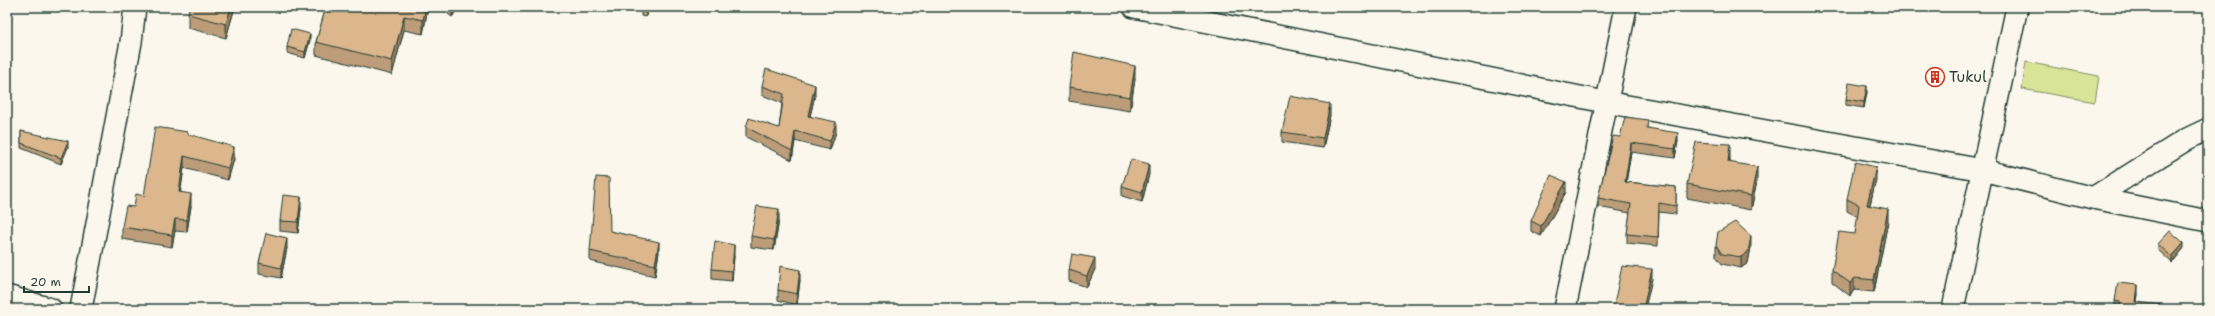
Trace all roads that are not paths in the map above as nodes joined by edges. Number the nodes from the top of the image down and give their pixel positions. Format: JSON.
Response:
{"nodes":[{"id":1,"x":135,"y":7,"type":"edge"},
{"id":2,"x":1134,"y":7,"type":"edge"},
{"id":3,"x":1626,"y":7,"type":"edge"},
{"id":4,"x":2017,"y":7,"type":"edge"},
{"id":5,"x":1605,"y":102,"type":"junction"},
{"id":6,"x":2208,"y":129,"type":"edge"},
{"id":7,"x":1983,"y":170,"type":"junction"},
{"id":8,"x":2093,"y":198,"type":"junction"},
{"id":9,"x":2208,"y":221,"type":"edge"},
{"id":10,"x":7,"y":296,"type":"edge"},
{"id":11,"x":51,"y":309,"type":"edge"},
{"id":12,"x":81,"y":309,"type":"edge"},
{"id":13,"x":1565,"y":309,"type":"edge"},
{"id":14,"x":1953,"y":309,"type":"edge"}],
"edges":[{"from":1,"to":12,"type":"street"},
{"from":2,"to":5,"type":"street"},
{"from":3,"to":5,"type":"street"},
{"from":4,"to":7,"type":"street"},
{"from":5,"to":7,"type":"street"},
{"from":5,"to":13,"type":"street"},
{"from":6,"to":8,"type":"street"},
{"from":7,"to":8,"type":"street"},
{"from":7,"to":14,"type":"street"},
{"from":8,"to":9,"type":"street"},
{"from":10,"to":11,"type":"street"}]}
